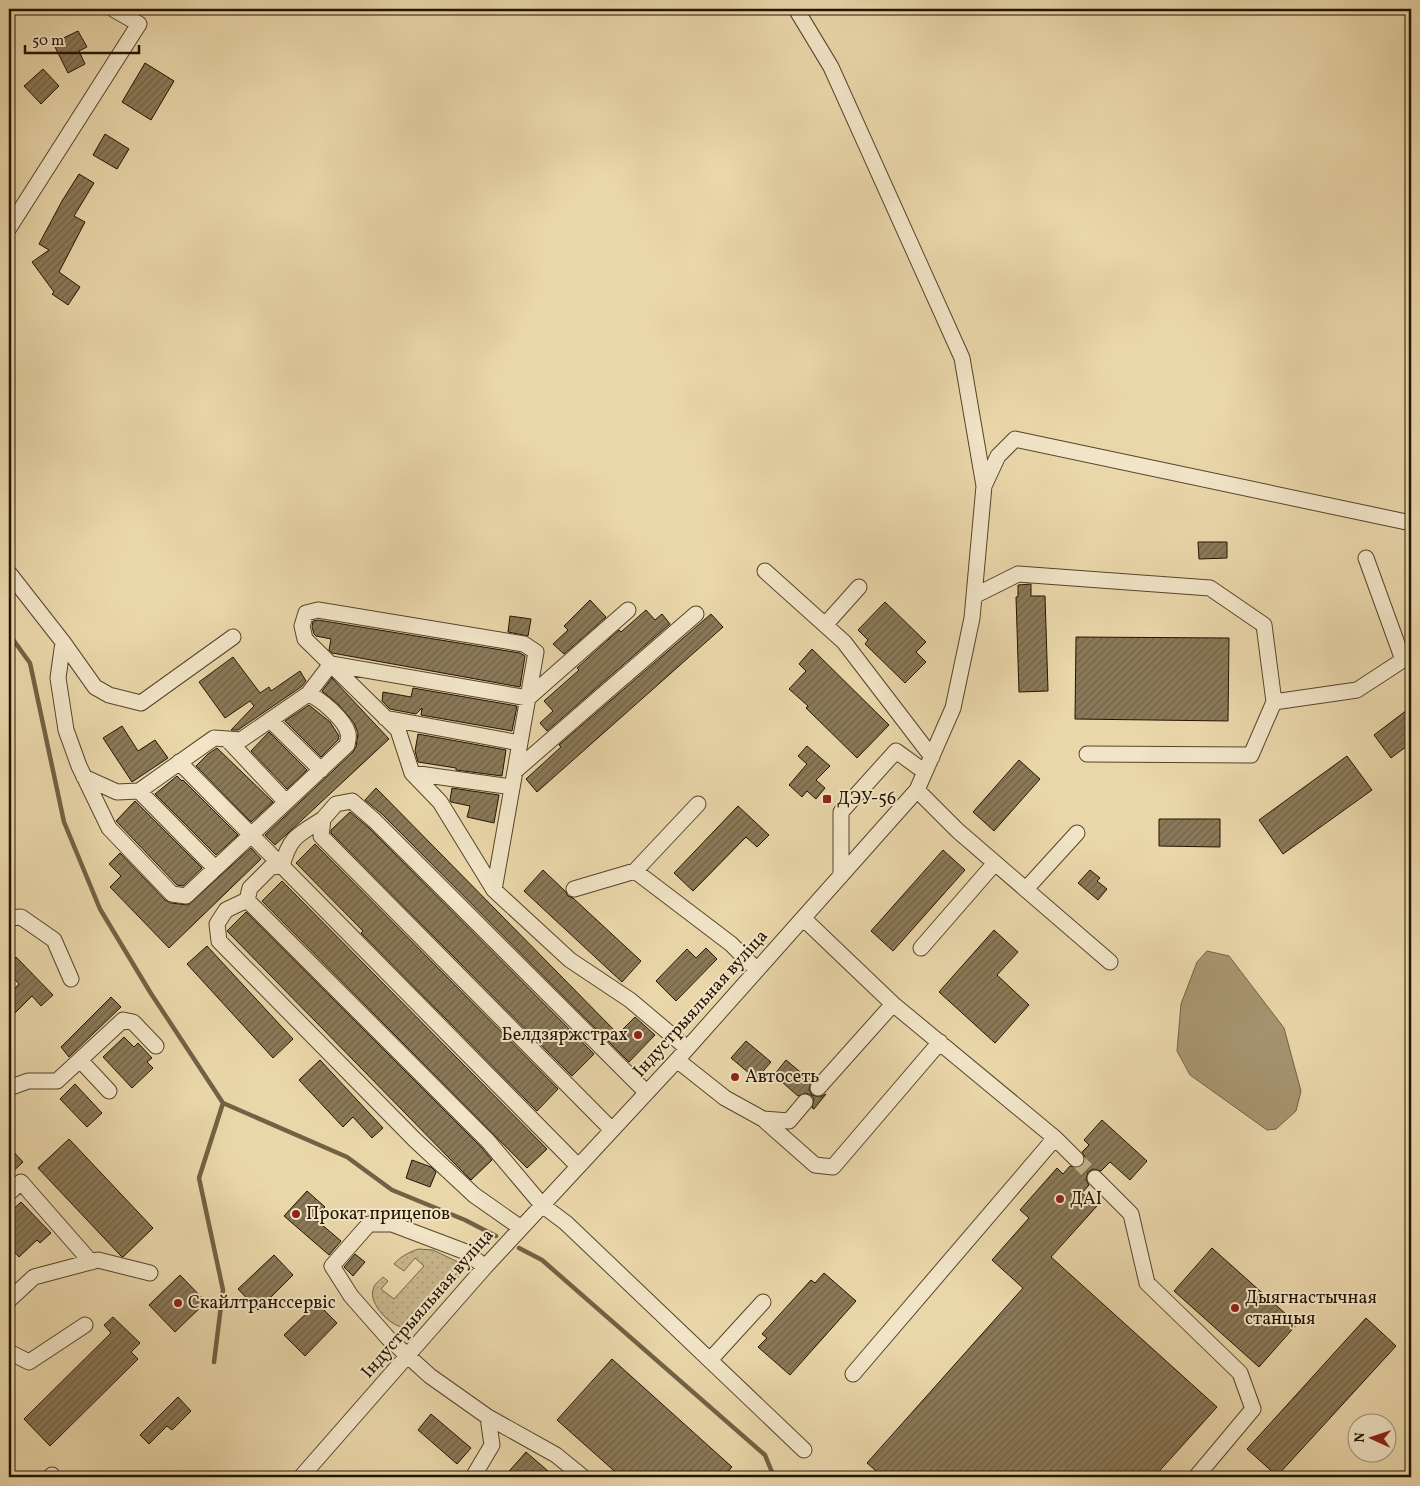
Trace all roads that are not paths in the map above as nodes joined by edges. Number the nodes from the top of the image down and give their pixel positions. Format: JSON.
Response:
{"nodes":[{"id":1,"x":113,"y":9,"type":"edge"},
{"id":2,"x":796,"y":9,"type":"edge"},
{"id":3,"x":9,"y":228,"type":"edge"},
{"id":4,"x":984,"y":486,"type":"junction"},
{"id":5,"x":1411,"y":523,"type":"edge"},
{"id":6,"x":1366,"y":558,"type":"dead end"},
{"id":7,"x":765,"y":571,"type":"dead end"},
{"id":8,"x":9,"y":573,"type":"edge"},
{"id":9,"x":859,"y":587,"type":"dead end"},
{"id":10,"x":974,"y":596,"type":"junction"},
{"id":11,"x":628,"y":610,"type":"dead end"},
{"id":12,"x":696,"y":614,"type":"dead end"},
{"id":13,"x":826,"y":625,"type":"junction"},
{"id":14,"x":233,"y":636,"type":"dead end"},
{"id":15,"x":63,"y":642,"type":"junction"},
{"id":16,"x":331,"y":664,"type":"junction"},
{"id":17,"x":308,"y":694,"type":"junction"},
{"id":18,"x":528,"y":698,"type":"junction"},
{"id":19,"x":1274,"y":702,"type":"junction"},
{"id":20,"x":385,"y":718,"type":"junction"},
{"id":21,"x":270,"y":720,"type":"junction"},
{"id":22,"x":227,"y":739,"type":"junction"},
{"id":23,"x":520,"y":743,"type":"junction"},
{"id":24,"x":1087,"y":754,"type":"dead end"},
{"id":25,"x":932,"y":757,"type":"junction"},
{"id":26,"x":179,"y":762,"type":"junction"},
{"id":27,"x":321,"y":770,"type":"junction"},
{"id":28,"x":515,"y":771,"type":"junction"},
{"id":29,"x":412,"y":772,"type":"junction"},
{"id":30,"x":925,"y":772,"type":"junction"},
{"id":31,"x":84,"y":777,"type":"junction"},
{"id":32,"x":512,"y":788,"type":"junction"},
{"id":33,"x":917,"y":790,"type":"junction"},
{"id":34,"x":139,"y":791,"type":"junction"},
{"id":35,"x":286,"y":802,"type":"junction"},
{"id":36,"x":698,"y":804,"type":"dead end"},
{"id":37,"x":323,"y":819,"type":"junction"},
{"id":38,"x":1077,"y":833,"type":"dead end"},
{"id":39,"x":251,"y":835,"type":"junction"},
{"id":40,"x":996,"y":863,"type":"junction"},
{"id":41,"x":282,"y":866,"type":"junction"},
{"id":42,"x":215,"y":868,"type":"junction"},
{"id":43,"x":635,"y":871,"type":"junction"},
{"id":44,"x":841,"y":876,"type":"junction"},
{"id":45,"x":574,"y":888,"type":"dead end"},
{"id":46,"x":1026,"y":889,"type":"junction"},
{"id":47,"x":494,"y":890,"type":"junction"},
{"id":48,"x":247,"y":900,"type":"junction"},
{"id":49,"x":9,"y":918,"type":"edge"},
{"id":50,"x":804,"y":919,"type":"junction"},
{"id":51,"x":921,"y":948,"type":"dead end"},
{"id":52,"x":1110,"y":962,"type":"dead end"},
{"id":53,"x":757,"y":970,"type":"junction"},
{"id":54,"x":72,"y":979,"type":"dead end"},
{"id":55,"x":893,"y":1004,"type":"junction"},
{"id":56,"x":940,"y":1042,"type":"junction"},
{"id":57,"x":156,"y":1046,"type":"dead end"},
{"id":58,"x":682,"y":1054,"type":"junction"},
{"id":59,"x":80,"y":1060,"type":"junction"},
{"id":60,"x":9,"y":1088,"type":"edge"},
{"id":61,"x":818,"y":1088,"type":"dead end"},
{"id":62,"x":109,"y":1091,"type":"dead end"},
{"id":63,"x":646,"y":1092,"type":"junction"},
{"id":64,"x":805,"y":1102,"type":"dead end"},
{"id":65,"x":763,"y":1119,"type":"junction"},
{"id":66,"x":612,"y":1130,"type":"junction"},
{"id":67,"x":1055,"y":1138,"type":"junction"},
{"id":68,"x":1076,"y":1159,"type":"tunnel mouth"},
{"id":69,"x":578,"y":1166,"type":"junction"},
{"id":70,"x":1095,"y":1178,"type":"tunnel mouth"},
{"id":71,"x":9,"y":1193,"type":"edge"},
{"id":72,"x":542,"y":1205,"type":"junction"},
{"id":73,"x":520,"y":1228,"type":"junction"},
{"id":74,"x":91,"y":1262,"type":"junction"},
{"id":75,"x":485,"y":1267,"type":"junction"},
{"id":76,"x":150,"y":1273,"type":"dead end"},
{"id":77,"x":9,"y":1300,"type":"edge"},
{"id":78,"x":763,"y":1302,"type":"dead end"},
{"id":79,"x":85,"y":1325,"type":"dead end"},
{"id":80,"x":9,"y":1352,"type":"edge"},
{"id":81,"x":408,"y":1354,"type":"junction"},
{"id":82,"x":710,"y":1360,"type":"junction"},
{"id":83,"x":853,"y":1374,"type":"dead end"},
{"id":84,"x":488,"y":1417,"type":"junction"},
{"id":85,"x":804,"y":1450,"type":"dead end"},
{"id":86,"x":1199,"y":1476,"type":"edge"},
{"id":87,"x":301,"y":1477,"type":"edge"},
{"id":88,"x":473,"y":1477,"type":"edge"},
{"id":89,"x":583,"y":1477,"type":"edge"}],
"edges":[{"from":1,"to":3,"type":"street"},
{"from":2,"to":4,"type":"street"},
{"from":4,"to":5,"type":"street"},
{"from":4,"to":10,"type":"street","name":"Індустрыяльная вуліца"},
{"from":6,"to":19,"type":"street"},
{"from":7,"to":13,"type":"street"},
{"from":8,"to":15,"type":"street"},
{"from":9,"to":13,"type":"street"},
{"from":10,"to":19,"type":"street"},
{"from":10,"to":25,"type":"street","name":"Індустрыяльная вуліца"},
{"from":11,"to":18,"type":"street"},
{"from":12,"to":28,"type":"street"},
{"from":13,"to":25,"type":"street"},
{"from":14,"to":15,"type":"street"},
{"from":15,"to":31,"type":"street"},
{"from":16,"to":17,"type":"street"},
{"from":16,"to":18,"type":"street"},
{"from":16,"to":18,"type":"street"},
{"from":16,"to":20,"type":"street"},
{"from":17,"to":21,"type":"street"},
{"from":17,"to":27,"type":"street"},
{"from":18,"to":23,"type":"street"},
{"from":19,"to":24,"type":"street"},
{"from":20,"to":23,"type":"street"},
{"from":20,"to":29,"type":"street"},
{"from":21,"to":22,"type":"street"},
{"from":21,"to":27,"type":"street"},
{"from":22,"to":26,"type":"street"},
{"from":22,"to":35,"type":"street"},
{"from":23,"to":28,"type":"street"},
{"from":25,"to":30,"type":"street","name":"Індустрыяльная вуліца"},
{"from":26,"to":34,"type":"street"},
{"from":26,"to":39,"type":"street"},
{"from":27,"to":35,"type":"street"},
{"from":28,"to":32,"type":"street"},
{"from":29,"to":32,"type":"street"},
{"from":29,"to":47,"type":"street"},
{"from":30,"to":33,"type":"street","name":"Індустрыяльная вуліца"},
{"from":30,"to":44,"type":"street"},
{"from":31,"to":34,"type":"street"},
{"from":31,"to":42,"type":"street"},
{"from":32,"to":47,"type":"street"},
{"from":33,"to":40,"type":"street"},
{"from":33,"to":44,"type":"street","name":"Індустрыяльная вуліца"},
{"from":34,"to":42,"type":"street"},
{"from":35,"to":39,"type":"street"},
{"from":36,"to":43,"type":"street"},
{"from":37,"to":41,"type":"street"},
{"from":37,"to":63,"type":"street"},
{"from":37,"to":66,"type":"street"},
{"from":38,"to":46,"type":"street"},
{"from":39,"to":41,"type":"street"},
{"from":39,"to":42,"type":"street"},
{"from":40,"to":46,"type":"street"},
{"from":40,"to":51,"type":"street"},
{"from":41,"to":48,"type":"street"},
{"from":41,"to":69,"type":"street"},
{"from":43,"to":45,"type":"street"},
{"from":43,"to":53,"type":"street"},
{"from":44,"to":50,"type":"street","name":"Індустрыяльная вуліца"},
{"from":46,"to":52,"type":"street"},
{"from":47,"to":58,"type":"street"},
{"from":48,"to":72,"type":"street"},
{"from":48,"to":73,"type":"street"},
{"from":49,"to":54,"type":"street"},
{"from":50,"to":53,"type":"street","name":"Індустрыяльная вуліца"},
{"from":50,"to":55,"type":"street"},
{"from":53,"to":58,"type":"street","name":"Індустрыяльная вуліца"},
{"from":55,"to":56,"type":"street"},
{"from":55,"to":61,"type":"street"},
{"from":56,"to":65,"type":"street"},
{"from":56,"to":67,"type":"street"},
{"from":57,"to":59,"type":"street"},
{"from":58,"to":63,"type":"street","name":"Індустрыяльная вуліца"},
{"from":58,"to":65,"type":"street"},
{"from":59,"to":60,"type":"street"},
{"from":59,"to":62,"type":"street"},
{"from":63,"to":66,"type":"street","name":"Індустрыяльная вуліца"},
{"from":64,"to":65,"type":"street"},
{"from":66,"to":69,"type":"street","name":"Індустрыяльная вуліца"},
{"from":67,"to":68,"type":"street"},
{"from":67,"to":83,"type":"street"},
{"from":69,"to":72,"type":"street","name":"Індустрыяльная вуліца"},
{"from":70,"to":86,"type":"street"},
{"from":71,"to":74,"type":"street"},
{"from":72,"to":73,"type":"street","name":"Індустрыяльная вуліца"},
{"from":72,"to":82,"type":"street"},
{"from":73,"to":75,"type":"street","name":"Індустрыяльная вуліца"},
{"from":74,"to":76,"type":"street"},
{"from":74,"to":77,"type":"street"},
{"from":75,"to":81,"type":"street","name":"Індустрыяльная вуліца"},
{"from":75,"to":81,"type":"street"},
{"from":78,"to":82,"type":"street"},
{"from":79,"to":80,"type":"street"},
{"from":81,"to":84,"type":"street"},
{"from":81,"to":87,"type":"street","name":"Індустрыяльная вуліца"},
{"from":82,"to":85,"type":"street"},
{"from":84,"to":88,"type":"street"},
{"from":84,"to":89,"type":"street"}]}
